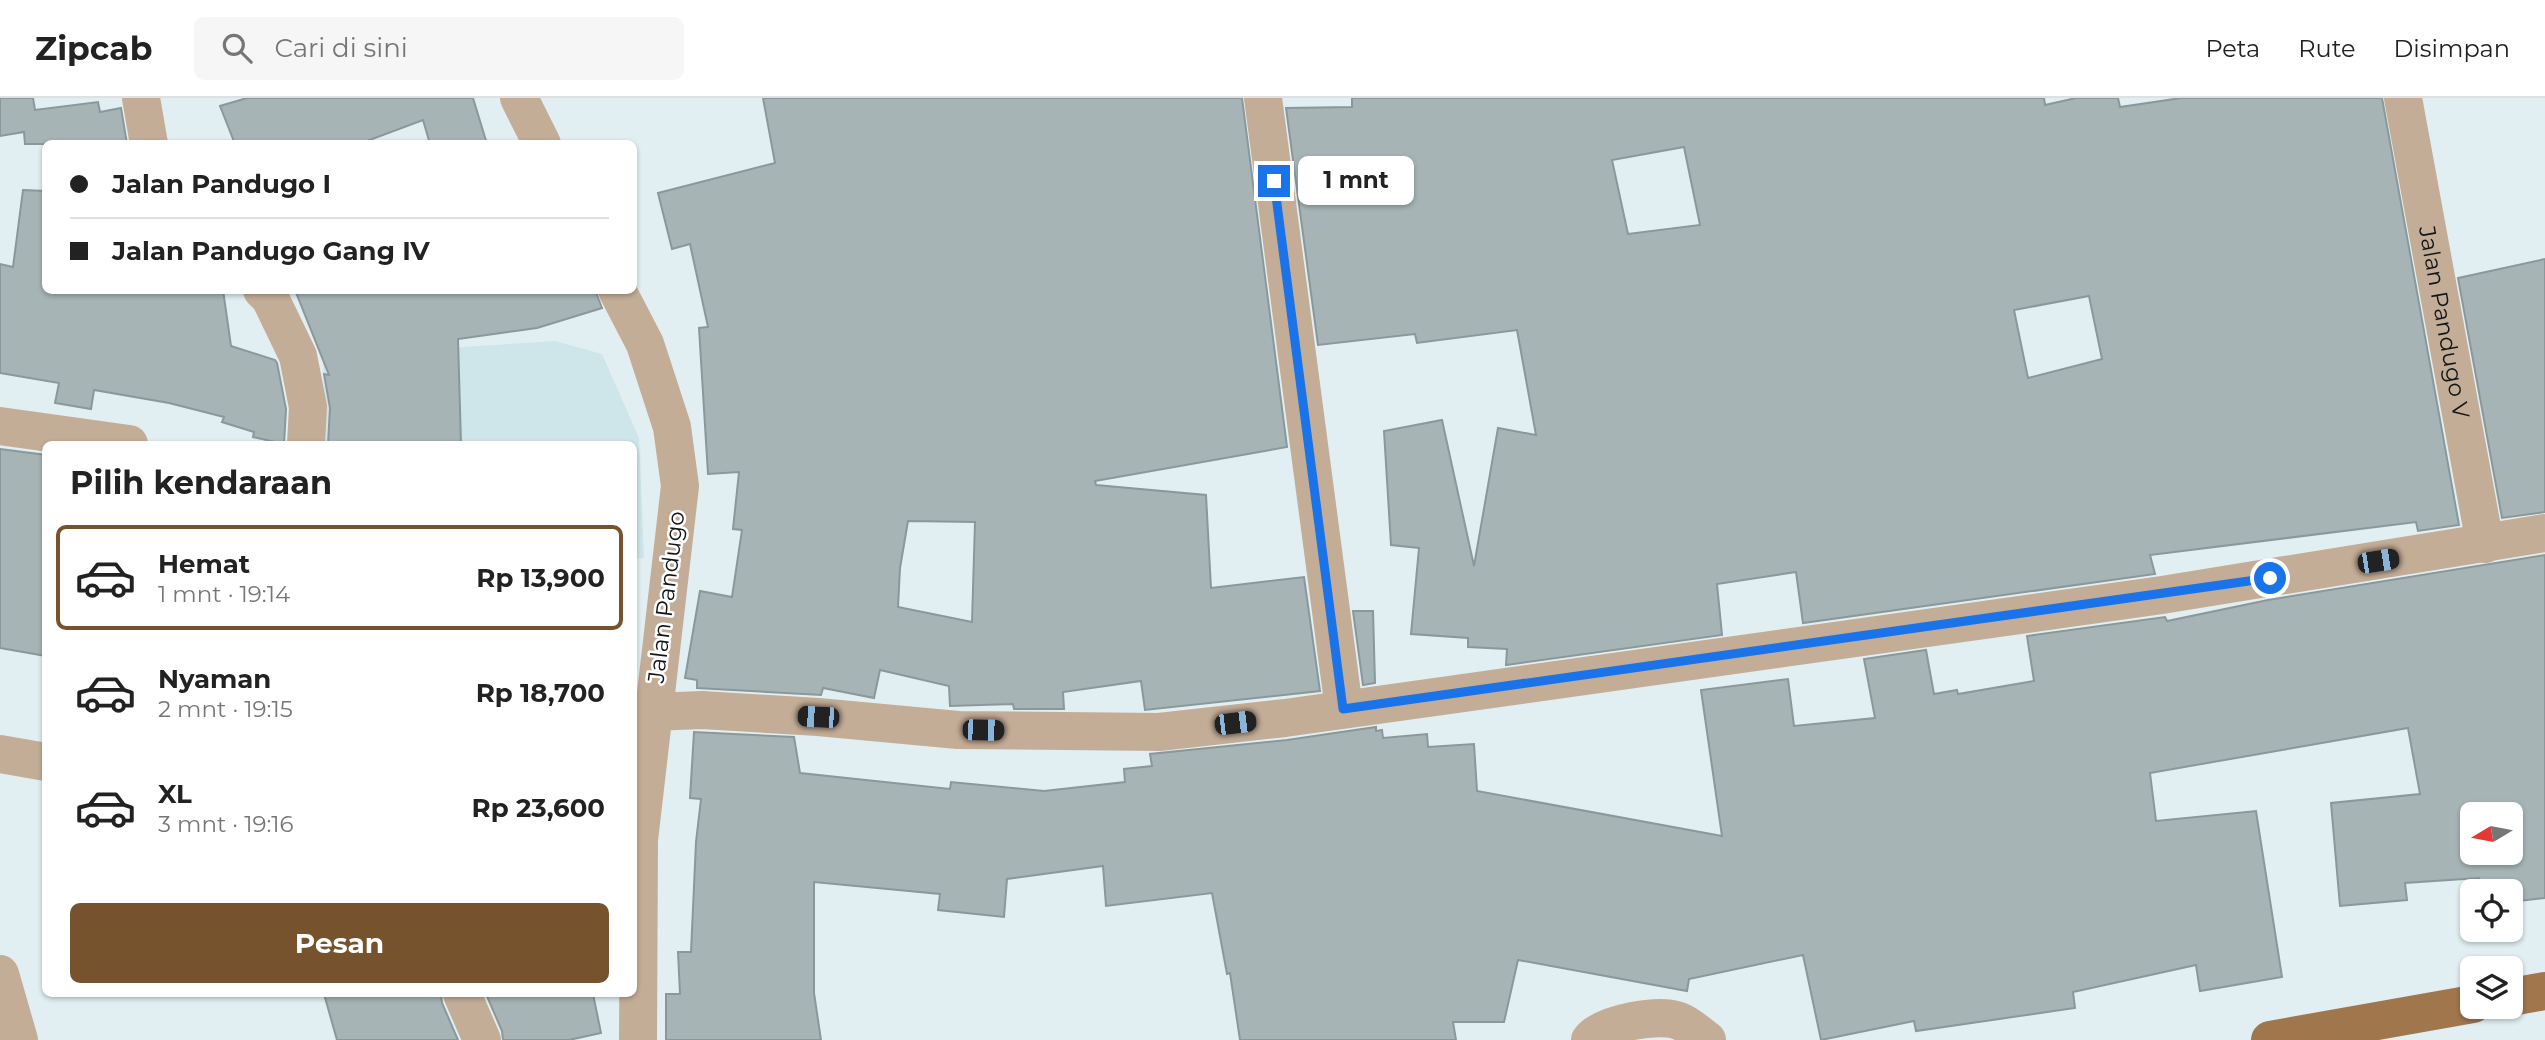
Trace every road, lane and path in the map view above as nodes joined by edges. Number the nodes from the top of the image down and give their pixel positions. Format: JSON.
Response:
{"nodes":[{"id":1,"x":141,"y":98,"type":"edge"},
{"id":2,"x":519,"y":98,"type":"edge"},
{"id":3,"x":1263,"y":98,"type":"edge"},
{"id":4,"x":2403,"y":98,"type":"edge"},
{"id":5,"x":148,"y":140,"type":"edge"},
{"id":6,"x":540,"y":140,"type":"edge"},
{"id":7,"x":266,"y":294,"type":"edge"},
{"id":8,"x":619,"y":294,"type":"edge"},
{"id":9,"x":0,"y":426,"type":"edge"},
{"id":10,"x":108,"y":441,"type":"edge"},
{"id":11,"x":306,"y":441,"type":"edge"},
{"id":12,"x":2545,"y":533,"type":"edge"},
{"id":13,"x":2485,"y":544,"type":"junction"},
{"id":14,"x":1343,"y":709,"type":"junction"},
{"id":15,"x":652,"y":712,"type":"junction"},
{"id":16,"x":0,"y":754,"type":"edge"},
{"id":17,"x":42,"y":761,"type":"edge"},
{"id":18,"x":0,"y":974,"type":"edge"},
{"id":19,"x":2545,"y":991,"type":"edge"},
{"id":20,"x":2523,"y":995,"type":"edge"},
{"id":21,"x":463,"y":997,"type":"edge"},
{"id":22,"x":2460,"y":1006,"type":"edge"},
{"id":23,"x":19,"y":1040,"type":"edge"},
{"id":24,"x":482,"y":1040,"type":"edge"},
{"id":25,"x":638,"y":1040,"type":"edge"},
{"id":26,"x":1590,"y":1040,"type":"edge"},
{"id":27,"x":1707,"y":1040,"type":"edge"},
{"id":28,"x":2270,"y":1040,"type":"edge"}],
"edges":[{"from":1,"to":5,"type":"street"},
{"from":2,"to":6,"type":"street"},
{"from":3,"to":14,"type":"street"},
{"from":4,"to":13,"type":"street","name":"Jalan Pandugo V"},
{"from":7,"to":11,"type":"street"},
{"from":8,"to":15,"type":"street","name":"Jalan Pandugo"},
{"from":9,"to":10,"type":"street"},
{"from":12,"to":13,"type":"street"},
{"from":13,"to":14,"type":"street"},
{"from":14,"to":15,"type":"street"},
{"from":15,"to":25,"type":"street","name":"Jalan Pandugo"},
{"from":16,"to":17,"type":"street"},
{"from":18,"to":23,"type":"street"},
{"from":19,"to":20,"type":"main road"},
{"from":21,"to":24,"type":"street"},
{"from":22,"to":28,"type":"main road"},
{"from":26,"to":27,"type":"street"}]}
